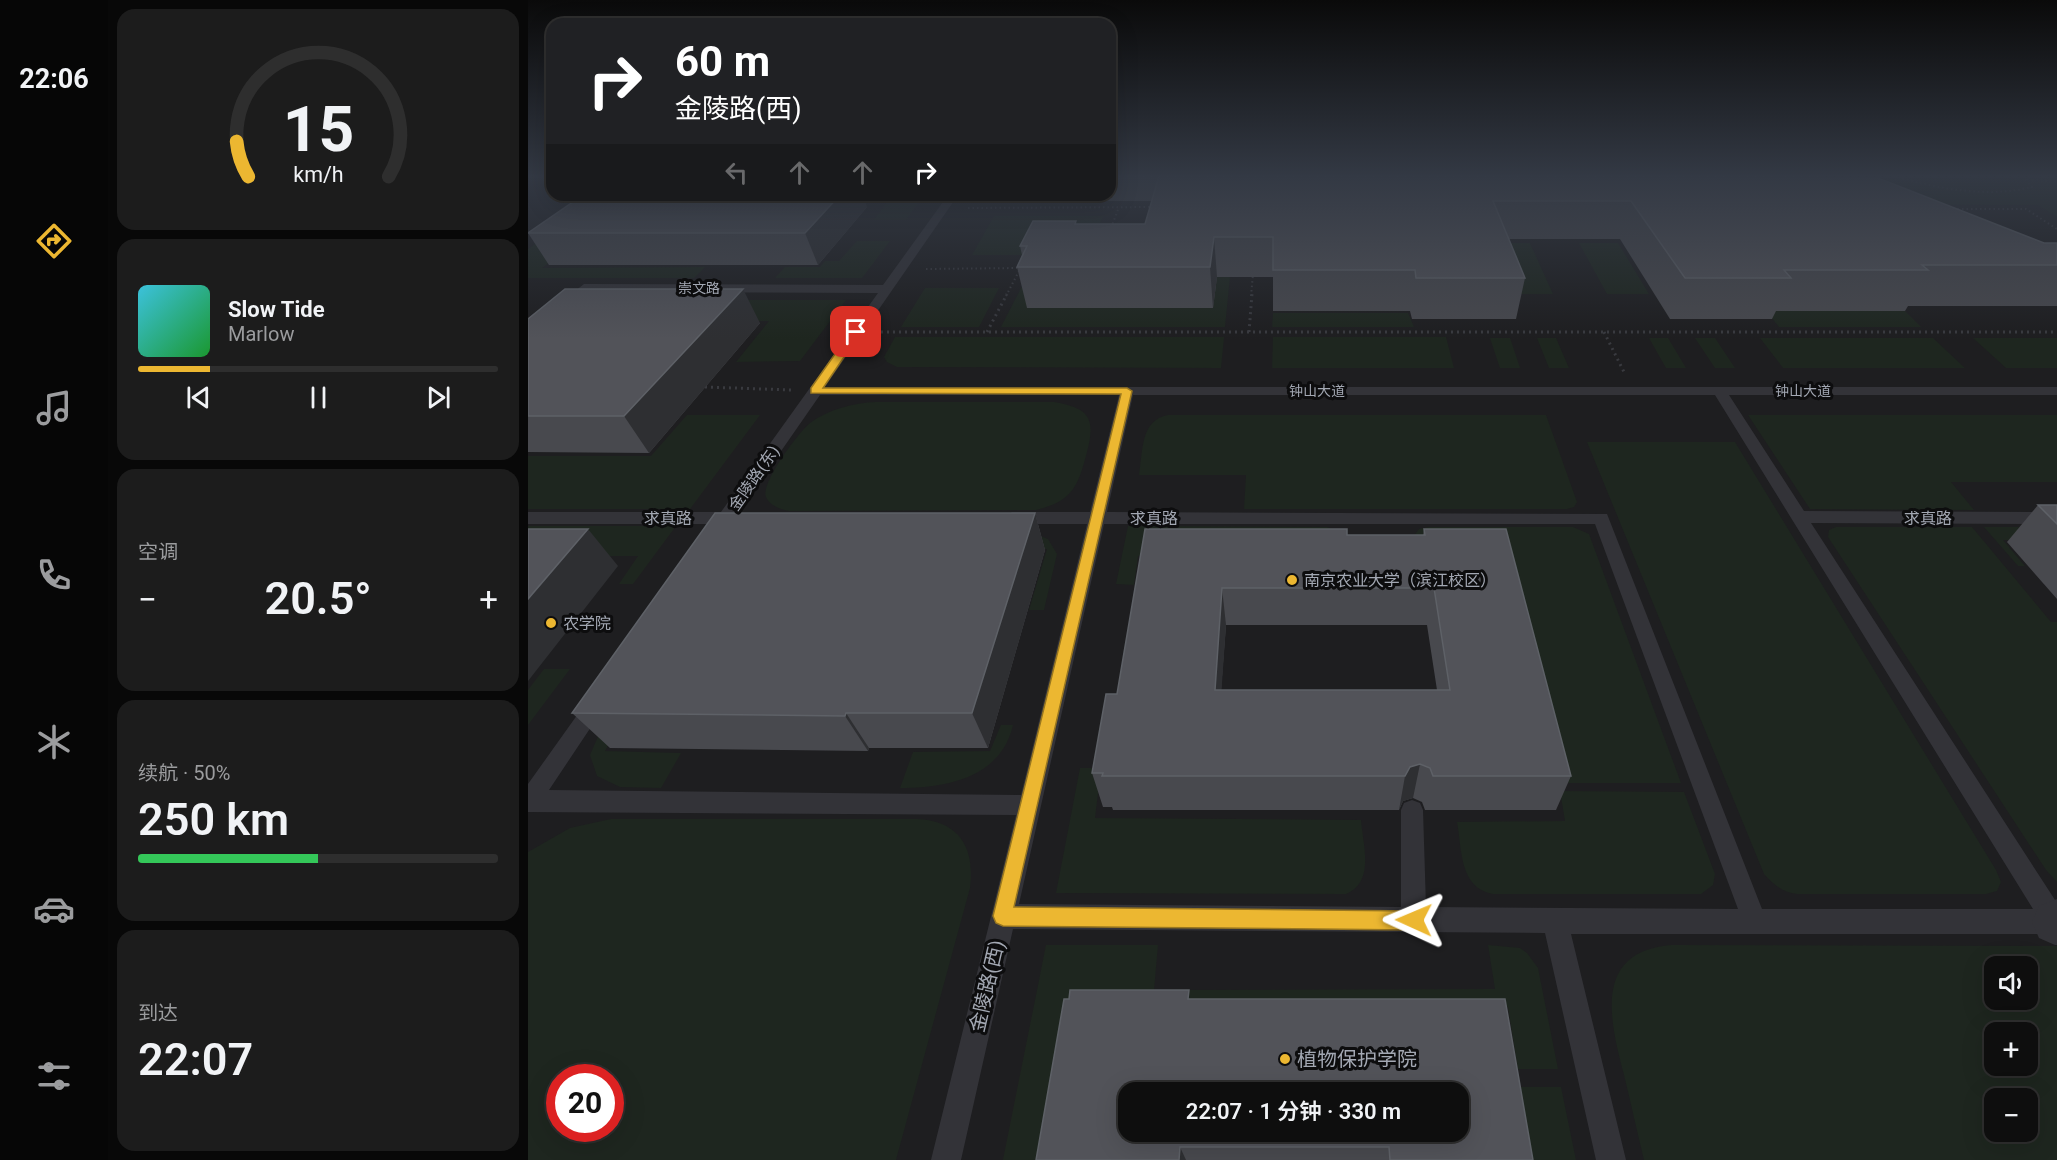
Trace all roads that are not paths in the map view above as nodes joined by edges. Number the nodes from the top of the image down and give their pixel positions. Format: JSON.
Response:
{"nodes":[{"id":1,"x":928,"y":230,"type":"edge"},
{"id":2,"x":887,"y":289,"type":"junction"},
{"id":3,"x":528,"y":334,"type":"edge"},
{"id":4,"x":815,"y":391,"type":"junction"},
{"id":5,"x":1127,"y":391,"type":"junction"},
{"id":6,"x":1719,"y":391,"type":"junction"},
{"id":7,"x":2057,"y":391,"type":"edge"},
{"id":8,"x":1799,"y":517,"type":"junction"},
{"id":9,"x":528,"y":518,"type":"edge"},
{"id":10,"x":726,"y":518,"type":"junction"},
{"id":11,"x":748,"y":518,"type":"edge"},
{"id":12,"x":990,"y":518,"type":"edge"},
{"id":13,"x":1097,"y":518,"type":"junction"},
{"id":14,"x":2057,"y":518,"type":"edge"},
{"id":15,"x":712,"y":538,"type":"edge"},
{"id":16,"x":604,"y":693,"type":"edge"},
{"id":17,"x":529,"y":801,"type":"edge"},
{"id":18,"x":1030,"y":805,"type":"junction"},
{"id":19,"x":1412,"y":810,"type":"dead end"},
{"id":20,"x":1003,"y":916,"type":"junction"},
{"id":21,"x":1414,"y":920,"type":"junction"},
{"id":22,"x":1555,"y":921,"type":"junction"},
{"id":23,"x":1755,"y":922,"type":"junction"},
{"id":24,"x":2056,"y":922,"type":"edge"},
{"id":25,"x":945,"y":1160,"type":"edge"},
{"id":26,"x":1611,"y":1160,"type":"edge"}],
"edges":[{"from":1,"to":2,"type":"lane"},
{"from":2,"to":3,"type":"lane","name":"崇文路"},
{"from":2,"to":4,"type":"lane"},
{"from":4,"to":5,"type":"lane","name":"钟山大道"},
{"from":4,"to":10,"type":"lane","name":"金陵路(东)"},
{"from":5,"to":6,"type":"lane","name":"钟山大道"},
{"from":5,"to":13,"type":"lane","name":"金陵路(西)"},
{"from":6,"to":7,"type":"lane","name":"钟山大道"},
{"from":6,"to":8,"type":"lane"},
{"from":8,"to":14,"type":"lane","name":"求真路"},
{"from":8,"to":24,"type":"lane"},
{"from":9,"to":10,"type":"lane","name":"求真路"},
{"from":10,"to":11,"type":"lane","name":"求真路"},
{"from":10,"to":15,"type":"lane","name":"金陵路(东)"},
{"from":12,"to":13,"type":"lane","name":"求真路"},
{"from":13,"to":18,"type":"lane","name":"金陵路(西)"},
{"from":13,"to":23,"type":"lane","name":"求真路"},
{"from":16,"to":17,"type":"lane"},
{"from":17,"to":18,"type":"lane"},
{"from":18,"to":20,"type":"lane","name":"金陵路(西)"},
{"from":19,"to":21,"type":"lane"},
{"from":20,"to":21,"type":"lane"},
{"from":20,"to":25,"type":"lane","name":"金陵路(西)"},
{"from":21,"to":22,"type":"lane"},
{"from":22,"to":23,"type":"lane"},
{"from":22,"to":26,"type":"lane"},
{"from":23,"to":24,"type":"lane"}]}
